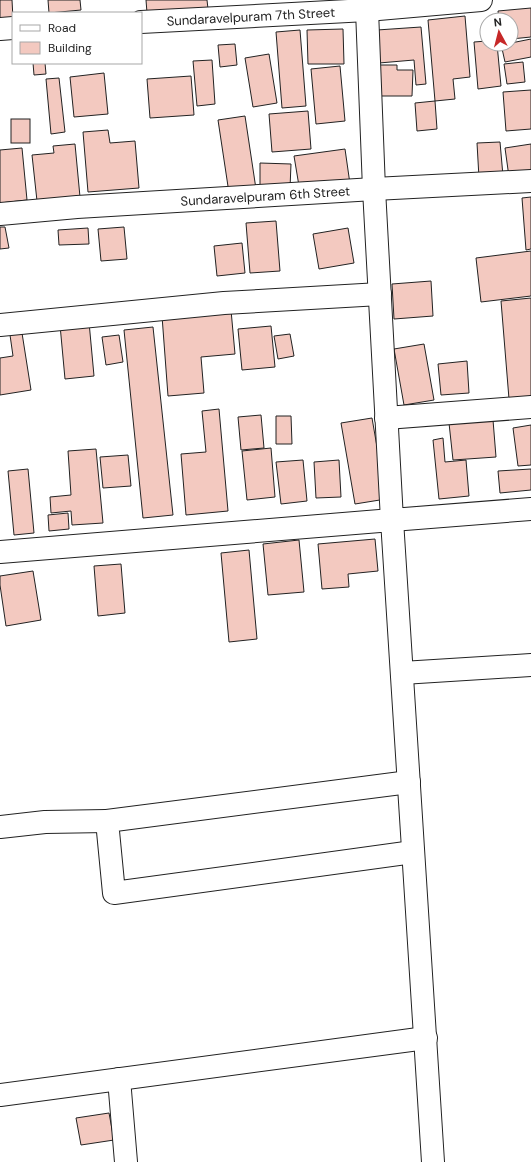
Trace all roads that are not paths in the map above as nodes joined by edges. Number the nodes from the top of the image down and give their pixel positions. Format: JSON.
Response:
{"nodes":[{"id":1,"x":481,"y":0,"type":"edge"},
{"id":2,"x":367,"y":10,"type":"junction"},
{"id":3,"x":142,"y":22,"type":"edge"},
{"id":4,"x":12,"y":28,"type":"edge"},
{"id":5,"x":0,"y":29,"type":"edge"},
{"id":6,"x":531,"y":181,"type":"edge"},
{"id":7,"x":374,"y":189,"type":"junction"},
{"id":8,"x":0,"y":214,"type":"edge"},
{"id":9,"x":380,"y":294,"type":"junction"},
{"id":10,"x":0,"y":325,"type":"edge"},
{"id":11,"x":531,"y":406,"type":"edge"},
{"id":12,"x":386,"y":418,"type":"junction"},
{"id":13,"x":531,"y":509,"type":"edge"},
{"id":14,"x":392,"y":520,"type":"junction"},
{"id":15,"x":0,"y":552,"type":"edge"},
{"id":16,"x":531,"y":665,"type":"edge"},
{"id":17,"x":402,"y":673,"type":"junction"},
{"id":18,"x":409,"y":782,"type":"junction"},
{"id":19,"x":107,"y":821,"type":"junction"},
{"id":20,"x":0,"y":827,"type":"edge"},
{"id":21,"x":413,"y":852,"type":"junction"},
{"id":22,"x":426,"y":1038,"type":"junction"},
{"id":23,"x":119,"y":1079,"type":"junction"},
{"id":24,"x":0,"y":1095,"type":"edge"},
{"id":25,"x":126,"y":1162,"type":"edge"},
{"id":26,"x":433,"y":1162,"type":"edge"}],
"edges":[{"from":1,"to":2,"type":"street","name":"Sundaravelpuram 7th Street"},
{"from":2,"to":3,"type":"street","name":"Sundaravelpuram 7th Street"},
{"from":2,"to":7,"type":"street"},
{"from":4,"to":5,"type":"street"},
{"from":6,"to":7,"type":"street","name":"Sundaravelpuram 6th Street"},
{"from":7,"to":8,"type":"street","name":"Sundaravelpuram 6th Street"},
{"from":7,"to":9,"type":"street"},
{"from":9,"to":10,"type":"street"},
{"from":9,"to":12,"type":"street"},
{"from":11,"to":12,"type":"street"},
{"from":12,"to":14,"type":"street"},
{"from":13,"to":14,"type":"street"},
{"from":14,"to":15,"type":"street"},
{"from":14,"to":17,"type":"street"},
{"from":16,"to":17,"type":"street"},
{"from":17,"to":18,"type":"street"},
{"from":18,"to":19,"type":"street"},
{"from":18,"to":21,"type":"street"},
{"from":19,"to":20,"type":"street"},
{"from":19,"to":21,"type":"street"},
{"from":21,"to":22,"type":"street"},
{"from":22,"to":23,"type":"street"},
{"from":22,"to":26,"type":"street"},
{"from":23,"to":24,"type":"street"},
{"from":23,"to":25,"type":"street"}]}
